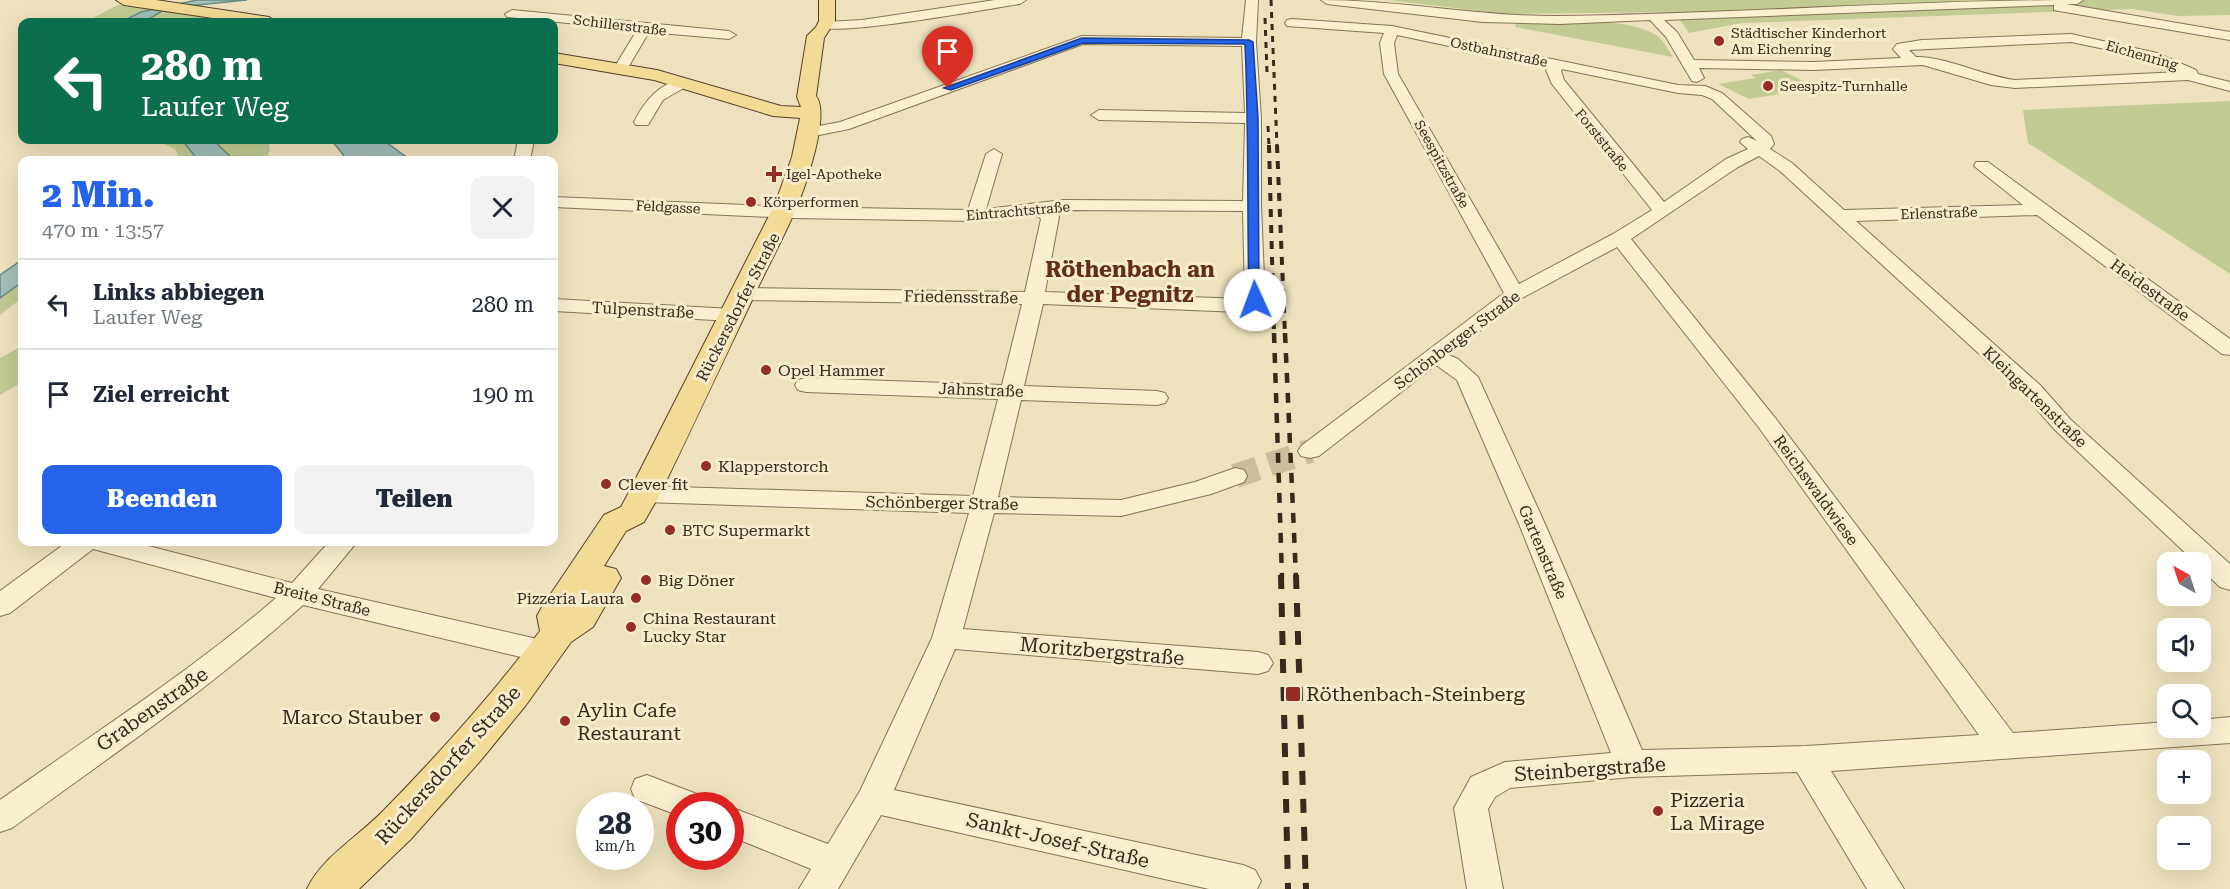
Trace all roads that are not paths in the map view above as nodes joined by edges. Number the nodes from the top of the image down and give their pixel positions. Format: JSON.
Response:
{"nodes":[{"id":1,"x":827,"y":0,"type":"edge"},
{"id":2,"x":1020,"y":0,"type":"edge"},
{"id":3,"x":1252,"y":0,"type":"edge"},
{"id":4,"x":1327,"y":0,"type":"edge"},
{"id":5,"x":2077,"y":0,"type":"edge"},
{"id":6,"x":2088,"y":0,"type":"edge"},
{"id":7,"x":128,"y":1,"type":"edge"},
{"id":8,"x":961,"y":4,"type":"edge"},
{"id":9,"x":1966,"y":5,"type":"junction"},
{"id":10,"x":512,"y":14,"type":"dead end"},
{"id":11,"x":2108,"y":14,"type":"junction"},
{"id":12,"x":1654,"y":17,"type":"junction"},
{"id":13,"x":1671,"y":17,"type":"junction"},
{"id":14,"x":242,"y":18,"type":"edge"},
{"id":15,"x":1602,"y":19,"type":"junction"},
{"id":16,"x":2141,"y":20,"type":"junction"},
{"id":17,"x":1292,"y":23,"type":"dead end"},
{"id":18,"x":644,"y":29,"type":"junction"},
{"id":19,"x":825,"y":29,"type":"junction"},
{"id":20,"x":1392,"y":30,"type":"junction"},
{"id":21,"x":729,"y":35,"type":"dead end"},
{"id":22,"x":1672,"y":35,"type":"junction"},
{"id":23,"x":2230,"y":36,"type":"edge"},
{"id":24,"x":1249,"y":42,"type":"junction"},
{"id":25,"x":558,"y":59,"type":"edge"},
{"id":26,"x":1913,"y":62,"type":"junction"},
{"id":27,"x":1689,"y":64,"type":"junction"},
{"id":28,"x":1559,"y":65,"type":"junction"},
{"id":29,"x":621,"y":68,"type":"junction"},
{"id":30,"x":2188,"y":76,"type":"junction"},
{"id":31,"x":684,"y":82,"type":"junction"},
{"id":32,"x":2230,"y":87,"type":"edge"},
{"id":33,"x":1705,"y":91,"type":"junction"},
{"id":34,"x":1099,"y":115,"type":"dead end"},
{"id":35,"x":810,"y":116,"type":"junction"},
{"id":36,"x":1253,"y":118,"type":"junction"},
{"id":37,"x":642,"y":122,"type":"dead end"},
{"id":38,"x":1761,"y":149,"type":"junction"},
{"id":39,"x":994,"y":154,"type":"dead end"},
{"id":40,"x":1732,"y":162,"type":"junction"},
{"id":41,"x":1786,"y":166,"type":"junction"},
{"id":42,"x":1982,"y":166,"type":"dead end"},
{"id":43,"x":558,"y":202,"type":"edge"},
{"id":44,"x":1252,"y":206,"type":"junction"},
{"id":45,"x":1041,"y":210,"type":"junction"},
{"id":46,"x":2039,"y":210,"type":"junction"},
{"id":47,"x":1663,"y":211,"type":"junction"},
{"id":48,"x":783,"y":213,"type":"junction"},
{"id":49,"x":975,"y":216,"type":"junction"},
{"id":50,"x":1838,"y":216,"type":"junction"},
{"id":51,"x":1620,"y":238,"type":"junction"},
{"id":52,"x":1515,"y":294,"type":"junction"},
{"id":53,"x":1034,"y":298,"type":"junction"},
{"id":54,"x":558,"y":305,"type":"edge"},
{"id":55,"x":737,"y":305,"type":"junction"},
{"id":56,"x":2230,"y":349,"type":"edge"},
{"id":57,"x":1434,"y":356,"type":"junction"},
{"id":58,"x":806,"y":385,"type":"dead end"},
{"id":59,"x":1011,"y":391,"type":"junction"},
{"id":60,"x":1157,"y":398,"type":"dead end"},
{"id":61,"x":1310,"y":451,"type":"tunnel mouth"},
{"id":62,"x":1235,"y":476,"type":"tunnel mouth"},
{"id":63,"x":638,"y":504,"type":"junction"},
{"id":64,"x":984,"y":504,"type":"junction"},
{"id":65,"x":79,"y":546,"type":"edge"},
{"id":66,"x":115,"y":546,"type":"edge"},
{"id":67,"x":340,"y":546,"type":"edge"},
{"id":68,"x":2230,"y":580,"type":"edge"},
{"id":69,"x":298,"y":594,"type":"junction"},
{"id":70,"x":0,"y":606,"type":"edge"},
{"id":71,"x":946,"y":638,"type":"junction"},
{"id":72,"x":552,"y":642,"type":"junction"},
{"id":73,"x":1258,"y":663,"type":"dead end"},
{"id":74,"x":2230,"y":730,"type":"edge"},
{"id":75,"x":2005,"y":747,"type":"junction"},
{"id":76,"x":1806,"y":759,"type":"junction"},
{"id":77,"x":1632,"y":764,"type":"junction"},
{"id":78,"x":647,"y":789,"type":"dead end"},
{"id":79,"x":666,"y":797,"type":"edge"},
{"id":80,"x":873,"y":799,"type":"junction"},
{"id":81,"x":0,"y":818,"type":"edge"},
{"id":82,"x":744,"y":829,"type":"edge"},
{"id":83,"x":827,"y":876,"type":"edge"},
{"id":84,"x":1243,"y":881,"type":"dead end"},
{"id":85,"x":329,"y":889,"type":"edge"},
{"id":86,"x":1485,"y":889,"type":"edge"},
{"id":87,"x":1886,"y":889,"type":"edge"}],
"edges":[{"from":1,"to":19,"type":"main road"},
{"from":2,"to":8,"type":"street"},
{"from":3,"to":24,"type":"street"},
{"from":4,"to":15,"type":"street"},
{"from":5,"to":9,"type":"street"},
{"from":6,"to":11,"type":"street"},
{"from":6,"to":16,"type":"street"},
{"from":7,"to":14,"type":"main road"},
{"from":8,"to":19,"type":"street"},
{"from":9,"to":11,"type":"street"},
{"from":9,"to":13,"type":"street"},
{"from":10,"to":18,"type":"street","name":"Schillerstraße"},
{"from":11,"to":16,"type":"street"},
{"from":12,"to":13,"type":"street"},
{"from":12,"to":15,"type":"street"},
{"from":12,"to":22,"type":"street"},
{"from":13,"to":22,"type":"street"},
{"from":15,"to":22,"type":"street"},
{"from":16,"to":23,"type":"street"},
{"from":17,"to":20,"type":"street","name":"Ostbahnstraße"},
{"from":18,"to":21,"type":"street","name":"Schillerstraße"},
{"from":18,"to":29,"type":"street"},
{"from":19,"to":35,"type":"main road","name":"Rückersdorfer Straße"},
{"from":20,"to":28,"type":"street","name":"Ostbahnstraße"},
{"from":20,"to":52,"type":"street","name":"Seespitzstraße"},
{"from":22,"to":27,"type":"street"},
{"from":24,"to":35,"type":"street"},
{"from":24,"to":36,"type":"street"},
{"from":25,"to":29,"type":"main road"},
{"from":26,"to":27,"type":"street","name":"Eichenring"},
{"from":26,"to":30,"type":"street","name":"Eichenring"},
{"from":26,"to":30,"type":"street","name":"Eichenring"},
{"from":27,"to":33,"type":"street"},
{"from":28,"to":33,"type":"street","name":"Ostbahnstraße"},
{"from":28,"to":47,"type":"street","name":"Forststraße"},
{"from":29,"to":31,"type":"main road"},
{"from":30,"to":32,"type":"street"},
{"from":31,"to":35,"type":"main road"},
{"from":31,"to":37,"type":"street"},
{"from":33,"to":38,"type":"street","name":"Kleingartenstraße"},
{"from":34,"to":36,"type":"street"},
{"from":35,"to":48,"type":"main road","name":"Rückersdorfer Straße"},
{"from":36,"to":44,"type":"street"},
{"from":38,"to":40,"type":"street","name":"Schönberger Straße"},
{"from":38,"to":41,"type":"street","name":"Kleingartenstraße"},
{"from":39,"to":49,"type":"street"},
{"from":40,"to":41,"type":"street"},
{"from":40,"to":47,"type":"street","name":"Schönberger Straße"},
{"from":41,"to":50,"type":"street","name":"Kleingartenstraße"},
{"from":42,"to":46,"type":"street"},
{"from":43,"to":48,"type":"street","name":"Feldgasse"},
{"from":44,"to":45,"type":"street","name":"Eintrachtstraße"},
{"from":44,"to":53,"type":"street","name":"Friedensstraße"},
{"from":45,"to":49,"type":"street","name":"Eintrachtstraße"},
{"from":45,"to":53,"type":"street"},
{"from":46,"to":50,"type":"street","name":"Erlenstraße"},
{"from":46,"to":56,"type":"street","name":"Heidestraße"},
{"from":47,"to":51,"type":"street","name":"Schönberger Straße"},
{"from":48,"to":49,"type":"street","name":"Eintrachtstraße"},
{"from":48,"to":55,"type":"main road","name":"Rückersdorfer Straße"},
{"from":50,"to":68,"type":"street","name":"Kleingartenstraße"},
{"from":51,"to":52,"type":"street","name":"Schönberger Straße"},
{"from":51,"to":75,"type":"street","name":"Reichswaldwiese"},
{"from":52,"to":57,"type":"street","name":"Schönberger Straße"},
{"from":53,"to":55,"type":"street","name":"Friedensstraße"},
{"from":53,"to":59,"type":"street"},
{"from":54,"to":55,"type":"street","name":"Tulpenstraße"},
{"from":55,"to":63,"type":"main road","name":"Rückersdorfer Straße"},
{"from":57,"to":61,"type":"street","name":"Schönberger Straße"},
{"from":57,"to":77,"type":"street","name":"Gartenstraße"},
{"from":58,"to":59,"type":"street","name":"Jahnstraße"},
{"from":59,"to":60,"type":"street","name":"Jahnstraße"},
{"from":59,"to":64,"type":"street"},
{"from":62,"to":64,"type":"street","name":"Schönberger Straße"},
{"from":63,"to":64,"type":"street","name":"Schönberger Straße"},
{"from":63,"to":72,"type":"main road","name":"Rückersdorfer Straße"},
{"from":64,"to":71,"type":"street"},
{"from":65,"to":70,"type":"street"},
{"from":66,"to":69,"type":"street","name":"Breite Straße"},
{"from":67,"to":69,"type":"street","name":"Grabenstraße"},
{"from":69,"to":72,"type":"street","name":"Breite Straße"},
{"from":69,"to":81,"type":"street","name":"Grabenstraße"},
{"from":71,"to":73,"type":"street","name":"Moritzbergstraße"},
{"from":71,"to":80,"type":"street"},
{"from":72,"to":85,"type":"main road","name":"Rückersdorfer Straße"},
{"from":74,"to":75,"type":"street","name":"Steinbergstraße"},
{"from":75,"to":76,"type":"street","name":"Steinbergstraße"},
{"from":76,"to":77,"type":"street","name":"Steinbergstraße"},
{"from":76,"to":87,"type":"street"},
{"from":77,"to":86,"type":"street","name":"Steinbergstraße"},
{"from":78,"to":79,"type":"street"},
{"from":80,"to":83,"type":"street"},
{"from":80,"to":84,"type":"street","name":"Sankt-Josef-Straße"},
{"from":82,"to":83,"type":"street"}]}
